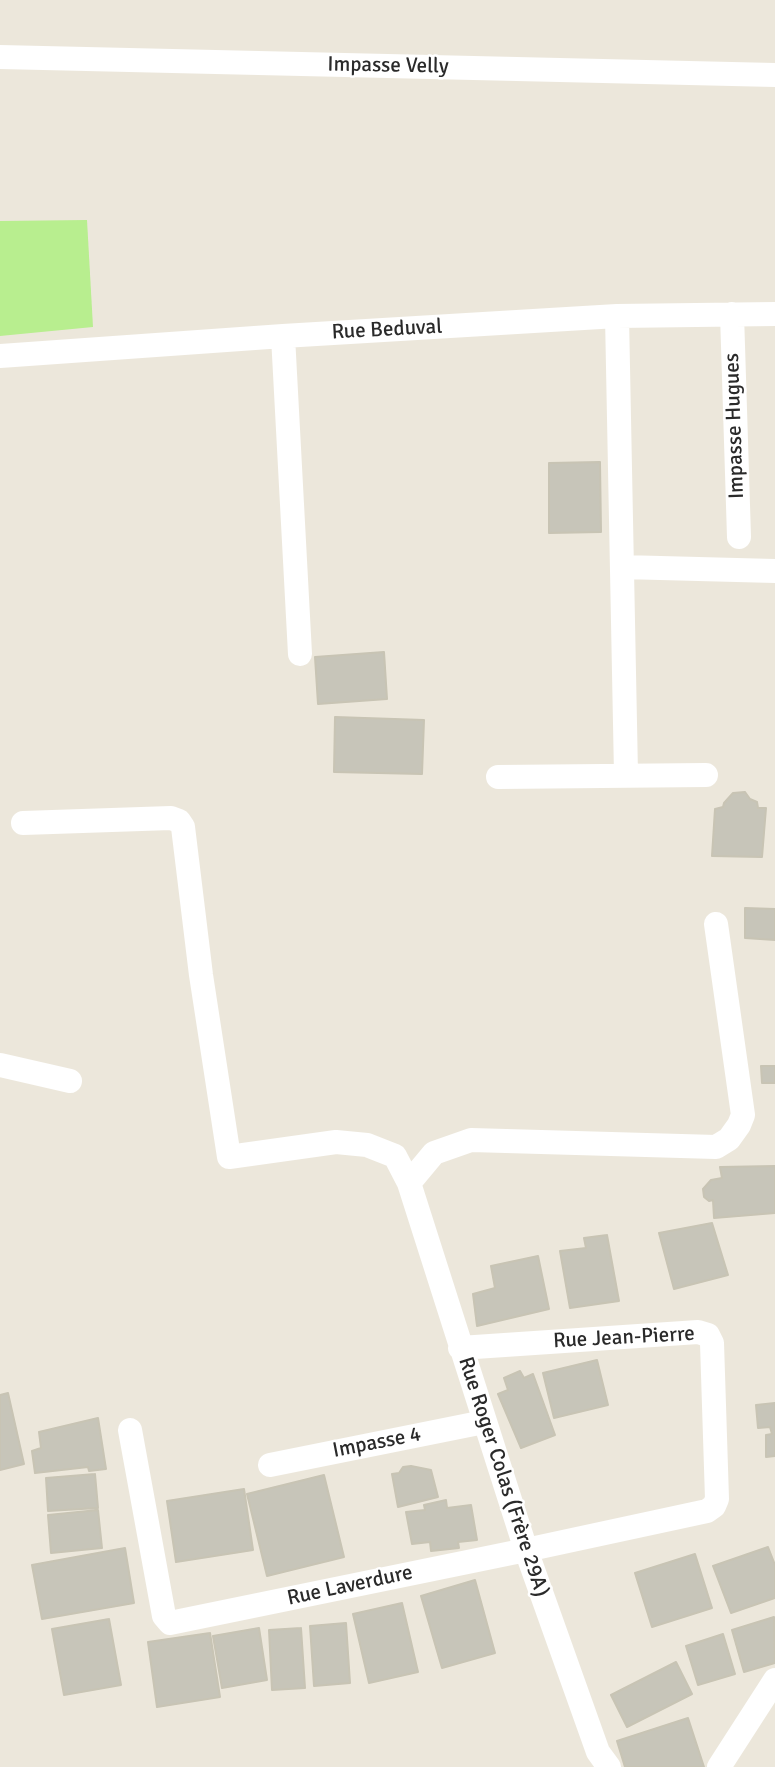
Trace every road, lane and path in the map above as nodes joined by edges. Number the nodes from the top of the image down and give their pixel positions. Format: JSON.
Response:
{"nodes":[{"id":1,"x":0,"y":57,"type":"edge"},
{"id":2,"x":775,"y":75,"type":"edge"},
{"id":3,"x":732,"y":314,"type":"junction"},
{"id":4,"x":775,"y":314,"type":"edge"},
{"id":5,"x":617,"y":316,"type":"junction"},
{"id":6,"x":283,"y":336,"type":"junction"},
{"id":7,"x":0,"y":356,"type":"edge"},
{"id":8,"x":739,"y":537,"type":"dead end"},
{"id":9,"x":622,"y":567,"type":"junction"},
{"id":10,"x":775,"y":571,"type":"edge"},
{"id":11,"x":300,"y":654,"type":"dead end"},
{"id":12,"x":626,"y":774,"type":"junction"},
{"id":13,"x":706,"y":775,"type":"dead end"},
{"id":14,"x":498,"y":777,"type":"dead end"},
{"id":15,"x":23,"y":822,"type":"dead end"},
{"id":16,"x":716,"y":924,"type":"dead end"},
{"id":17,"x":0,"y":1065,"type":"edge"},
{"id":18,"x":70,"y":1081,"type":"dead end"},
{"id":19,"x":409,"y":1183,"type":"junction"},
{"id":20,"x":460,"y":1348,"type":"junction"},
{"id":21,"x":484,"y":1422,"type":"junction"},
{"id":22,"x":130,"y":1430,"type":"dead end"},
{"id":23,"x":270,"y":1465,"type":"dead end"},
{"id":24,"x":717,"y":1499,"type":"joint"},
{"id":25,"x":526,"y":1550,"type":"junction"},
{"id":26,"x":775,"y":1679,"type":"edge"},
{"id":27,"x":605,"y":1766,"type":"edge"},
{"id":28,"x":719,"y":1767,"type":"edge"}],
"edges":[{"from":1,"to":2,"type":"street","name":"Impasse Velly"},
{"from":3,"to":4,"type":"street","name":"Rue Beduval"},
{"from":3,"to":5,"type":"street","name":"Rue Beduval"},
{"from":3,"to":8,"type":"street","name":"Impasse Hugues"},
{"from":5,"to":6,"type":"street","name":"Rue Beduval"},
{"from":5,"to":9,"type":"street"},
{"from":6,"to":7,"type":"street","name":"Rue Beduval"},
{"from":6,"to":11,"type":"street"},
{"from":9,"to":10,"type":"street"},
{"from":9,"to":12,"type":"street"},
{"from":12,"to":13,"type":"street"},
{"from":12,"to":14,"type":"street"},
{"from":15,"to":19,"type":"street","name":"Rue Roger Colas (Frère 29A)"},
{"from":16,"to":19,"type":"street"},
{"from":17,"to":18,"type":"street"},
{"from":19,"to":20,"type":"street","name":"Rue Roger Colas (Frère 29A)"},
{"from":20,"to":21,"type":"street","name":"Rue Roger Colas (Frère 29A)"},
{"from":20,"to":24,"type":"street","name":"Rue Jean-Pierre"},
{"from":21,"to":23,"type":"street","name":"Impasse 4"},
{"from":21,"to":25,"type":"street","name":"Rue Roger Colas (Frère 29A)"},
{"from":22,"to":25,"type":"street","name":"Rue Laverdure"},
{"from":24,"to":25,"type":"street","name":"Rue Laverdure"},
{"from":25,"to":27,"type":"street","name":"Rue Roger Colas (Frère 29A)"},
{"from":26,"to":28,"type":"street"}]}
